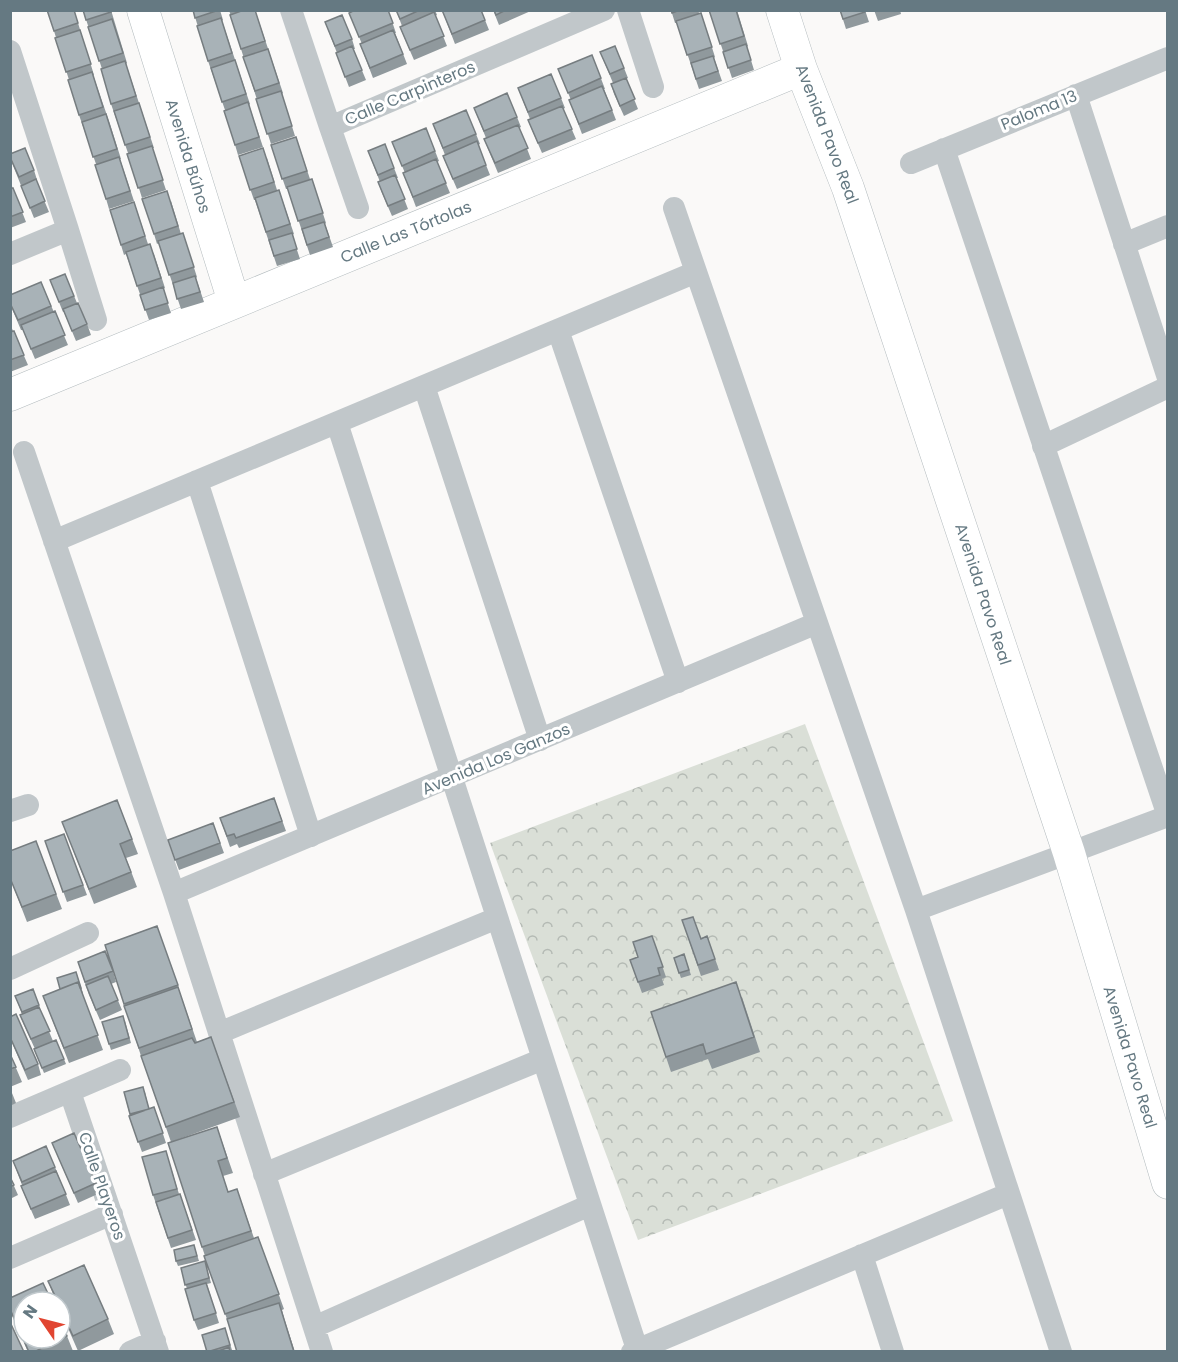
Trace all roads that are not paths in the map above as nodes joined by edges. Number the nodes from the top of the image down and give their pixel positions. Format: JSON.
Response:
{"nodes":[{"id":1,"x":142,"y":10,"type":"edge"},
{"id":2,"x":291,"y":10,"type":"edge"},
{"id":3,"x":604,"y":10,"type":"edge"},
{"id":4,"x":628,"y":10,"type":"edge"},
{"id":5,"x":782,"y":10,"type":"edge"},
{"id":6,"x":10,"y":51,"type":"edge"},
{"id":7,"x":1167,"y":58,"type":"edge"},
{"id":8,"x":801,"y":69,"type":"junction"},
{"id":9,"x":653,"y":87,"type":"dead end"},
{"id":10,"x":1076,"y":95,"type":"junction"},
{"id":11,"x":19,"y":110,"type":"edge"},
{"id":12,"x":330,"y":127,"type":"junction"},
{"id":13,"x":944,"y":149,"type":"junction"},
{"id":14,"x":911,"y":163,"type":"dead end"},
{"id":15,"x":358,"y":208,"type":"dead end"},
{"id":16,"x":674,"y":208,"type":"dead end"},
{"id":17,"x":1167,"y":226,"type":"edge"},
{"id":18,"x":68,"y":230,"type":"junction"},
{"id":19,"x":1124,"y":244,"type":"junction"},
{"id":20,"x":10,"y":254,"type":"edge"},
{"id":21,"x":696,"y":272,"type":"junction"},
{"id":22,"x":234,"y":302,"type":"junction"},
{"id":23,"x":96,"y":320,"type":"dead end"},
{"id":24,"x":558,"y":330,"type":"junction"},
{"id":25,"x":1167,"y":378,"type":"edge"},
{"id":26,"x":424,"y":386,"type":"junction"},
{"id":27,"x":1167,"y":387,"type":"edge"},
{"id":28,"x":10,"y":396,"type":"edge"},
{"id":29,"x":337,"y":423,"type":"junction"},
{"id":30,"x":1043,"y":446,"type":"junction"},
{"id":31,"x":24,"y":452,"type":"dead end"},
{"id":32,"x":197,"y":481,"type":"junction"},
{"id":33,"x":54,"y":541,"type":"junction"},
{"id":34,"x":817,"y":623,"type":"junction"},
{"id":35,"x":678,"y":682,"type":"junction"},
{"id":36,"x":540,"y":740,"type":"junction"},
{"id":37,"x":452,"y":777,"type":"junction"},
{"id":38,"x":311,"y":836,"type":"junction"},
{"id":39,"x":1069,"y":853,"type":"junction"},
{"id":40,"x":174,"y":893,"type":"junction"},
{"id":41,"x":916,"y":910,"type":"junction"},
{"id":42,"x":497,"y":918,"type":"junction"},
{"id":43,"x":88,"y":933,"type":"dead end"},
{"id":44,"x":10,"y":969,"type":"edge"},
{"id":45,"x":219,"y":1033,"type":"junction"},
{"id":46,"x":543,"y":1059,"type":"junction"},
{"id":47,"x":120,"y":1070,"type":"dead end"},
{"id":48,"x":70,"y":1092,"type":"junction"},
{"id":49,"x":10,"y":1118,"type":"edge"},
{"id":50,"x":264,"y":1174,"type":"junction"},
{"id":51,"x":1167,"y":1183,"type":"edge"},
{"id":52,"x":1008,"y":1194,"type":"junction"},
{"id":53,"x":591,"y":1205,"type":"junction"},
{"id":54,"x":112,"y":1214,"type":"junction"},
{"id":55,"x":862,"y":1255,"type":"junction"},
{"id":56,"x":10,"y":1258,"type":"edge"},
{"id":57,"x":314,"y":1327,"type":"junction"},
{"id":58,"x":156,"y":1346,"type":"edge"},
{"id":59,"x":635,"y":1350,"type":"edge"},
{"id":60,"x":130,"y":1352,"type":"edge"},
{"id":61,"x":322,"y":1352,"type":"edge"},
{"id":62,"x":892,"y":1352,"type":"edge"},
{"id":63,"x":1061,"y":1352,"type":"edge"}],
"edges":[{"from":1,"to":22,"type":"street","name":"Avenida Búhos"},
{"from":2,"to":12,"type":"street","name":"Calle Carpinteros"},
{"from":3,"to":12,"type":"street","name":"Calle Carpinteros"},
{"from":4,"to":9,"type":"street"},
{"from":5,"to":8,"type":"street","name":"Avenida Pavo Real"},
{"from":6,"to":11,"type":"street"},
{"from":7,"to":10,"type":"street","name":"Paloma 13"},
{"from":8,"to":22,"type":"street","name":"Calle Las Tórtolas"},
{"from":8,"to":39,"type":"street","name":"Avenida Pavo Real"},
{"from":10,"to":13,"type":"street","name":"Paloma 13"},
{"from":10,"to":19,"type":"street"},
{"from":11,"to":18,"type":"street"},
{"from":12,"to":15,"type":"street"},
{"from":13,"to":14,"type":"street","name":"Paloma 13"},
{"from":13,"to":30,"type":"street"},
{"from":16,"to":21,"type":"street"},
{"from":17,"to":19,"type":"street"},
{"from":18,"to":20,"type":"street"},
{"from":18,"to":23,"type":"street"},
{"from":19,"to":25,"type":"street"},
{"from":21,"to":24,"type":"street"},
{"from":21,"to":34,"type":"street"},
{"from":22,"to":28,"type":"street","name":"Calle Las Tórtolas"},
{"from":24,"to":26,"type":"street"},
{"from":24,"to":35,"type":"street"},
{"from":26,"to":29,"type":"street"},
{"from":26,"to":36,"type":"street"},
{"from":27,"to":30,"type":"street"},
{"from":29,"to":32,"type":"street"},
{"from":29,"to":37,"type":"street"},
{"from":30,"to":39,"type":"street"},
{"from":31,"to":33,"type":"street"},
{"from":32,"to":33,"type":"street"},
{"from":32,"to":38,"type":"street"},
{"from":33,"to":40,"type":"street"},
{"from":34,"to":35,"type":"street","name":"Avenida Los Ganzos"},
{"from":34,"to":41,"type":"street"},
{"from":35,"to":36,"type":"street","name":"Avenida Los Ganzos"},
{"from":36,"to":37,"type":"street","name":"Avenida Los Ganzos"},
{"from":37,"to":38,"type":"street","name":"Avenida Los Ganzos"},
{"from":37,"to":42,"type":"street"},
{"from":38,"to":40,"type":"street","name":"Avenida Los Ganzos"},
{"from":39,"to":41,"type":"street"},
{"from":39,"to":51,"type":"street","name":"Avenida Pavo Real"},
{"from":40,"to":45,"type":"street"},
{"from":41,"to":52,"type":"street"},
{"from":42,"to":45,"type":"street"},
{"from":42,"to":46,"type":"street"},
{"from":43,"to":44,"type":"street"},
{"from":45,"to":50,"type":"street"},
{"from":46,"to":50,"type":"street"},
{"from":46,"to":53,"type":"street"},
{"from":47,"to":48,"type":"street"},
{"from":48,"to":49,"type":"street"},
{"from":48,"to":54,"type":"street","name":"Calle Playeros"},
{"from":50,"to":57,"type":"street"},
{"from":52,"to":55,"type":"street"},
{"from":52,"to":63,"type":"street"},
{"from":53,"to":57,"type":"street"},
{"from":53,"to":59,"type":"street"},
{"from":54,"to":56,"type":"street"},
{"from":54,"to":58,"type":"street","name":"Calle Playeros"},
{"from":55,"to":59,"type":"street"},
{"from":55,"to":62,"type":"street"},
{"from":57,"to":61,"type":"street"},
{"from":58,"to":60,"type":"street","name":"Calle Playeros"}]}
